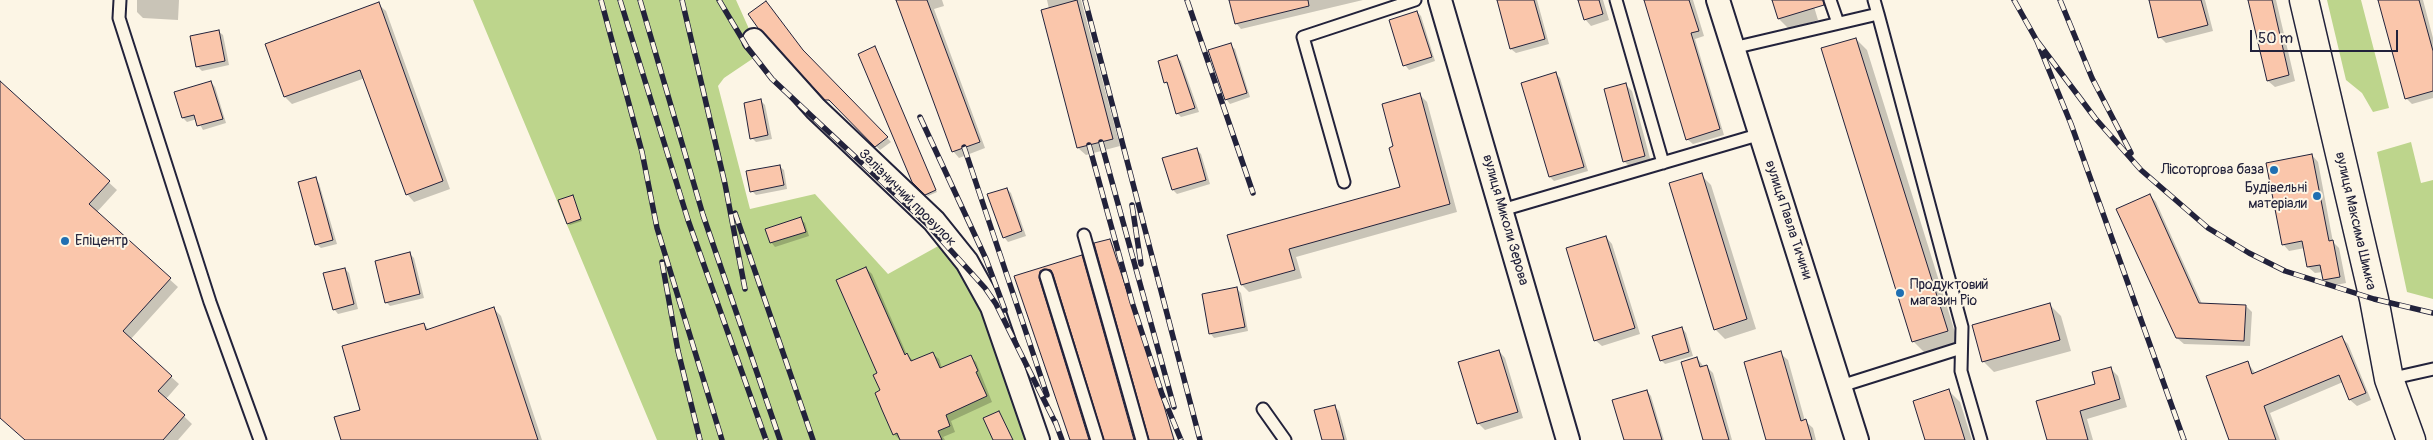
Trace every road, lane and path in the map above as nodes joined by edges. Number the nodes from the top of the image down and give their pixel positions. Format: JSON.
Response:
{"nodes":[{"id":1,"x":120,"y":0,"type":"edge"},
{"id":2,"x":1415,"y":0,"type":"edge"},
{"id":3,"x":1440,"y":0,"type":"edge"},
{"id":4,"x":1616,"y":0,"type":"edge"},
{"id":5,"x":1718,"y":0,"type":"edge"},
{"id":6,"x":1830,"y":0,"type":"edge"},
{"id":7,"x":1874,"y":0,"type":"edge"},
{"id":8,"x":2304,"y":0,"type":"edge"},
{"id":9,"x":1878,"y":14,"type":"junction"},
{"id":10,"x":1838,"y":23,"type":"junction"},
{"id":11,"x":754,"y":40,"type":"dead end"},
{"id":12,"x":1733,"y":48,"type":"junction"},
{"id":13,"x":1761,"y":134,"type":"junction"},
{"id":14,"x":1663,"y":163,"type":"junction"},
{"id":15,"x":1344,"y":182,"type":"dead end"},
{"id":16,"x":1502,"y":210,"type":"junction"},
{"id":17,"x":1084,"y":235,"type":"dead end"},
{"id":18,"x":1046,"y":276,"type":"dead end"},
{"id":19,"x":1961,"y":348,"type":"junction"},
{"id":20,"x":2433,"y":370,"type":"edge"},
{"id":21,"x":2390,"y":379,"type":"junction"},
{"id":22,"x":1841,"y":386,"type":"junction"},
{"id":23,"x":1263,"y":409,"type":"dead end"},
{"id":24,"x":260,"y":440,"type":"edge"},
{"id":25,"x":1038,"y":440,"type":"edge"},
{"id":26,"x":1097,"y":440,"type":"edge"},
{"id":27,"x":1142,"y":440,"type":"edge"},
{"id":28,"x":1285,"y":440,"type":"edge"},
{"id":29,"x":1568,"y":440,"type":"edge"},
{"id":30,"x":1857,"y":440,"type":"edge"},
{"id":31,"x":1980,"y":440,"type":"edge"},
{"id":32,"x":2411,"y":440,"type":"edge"}],
"edges":[{"from":1,"to":24,"type":"lane"},
{"from":2,"to":15,"type":"lane"},
{"from":3,"to":16,"type":"street","name":"вулиця Миколи Зерова"},
{"from":4,"to":14,"type":"lane"},
{"from":5,"to":12,"type":"street","name":"вулиця Павла Тичини"},
{"from":6,"to":10,"type":"lane"},
{"from":7,"to":9,"type":"lane"},
{"from":8,"to":21,"type":"main road","name":"вулиця Максима Шимка"},
{"from":9,"to":10,"type":"lane"},
{"from":9,"to":19,"type":"lane"},
{"from":10,"to":12,"type":"lane"},
{"from":11,"to":25,"type":"street","name":"Залізничний провулок"},
{"from":12,"to":13,"type":"street","name":"вулиця Павла Тичини"},
{"from":13,"to":14,"type":"lane"},
{"from":13,"to":22,"type":"street","name":"вулиця Павла Тичини"},
{"from":14,"to":16,"type":"lane"},
{"from":16,"to":29,"type":"street","name":"вулиця Миколи Зерова"},
{"from":17,"to":27,"type":"lane"},
{"from":18,"to":26,"type":"lane"},
{"from":19,"to":22,"type":"lane"},
{"from":19,"to":31,"type":"lane"},
{"from":20,"to":21,"type":"lane"},
{"from":21,"to":32,"type":"main road","name":"вулиця Максима Шимка"},
{"from":22,"to":30,"type":"street","name":"вулиця Павла Тичини"},
{"from":23,"to":28,"type":"lane"}]}
